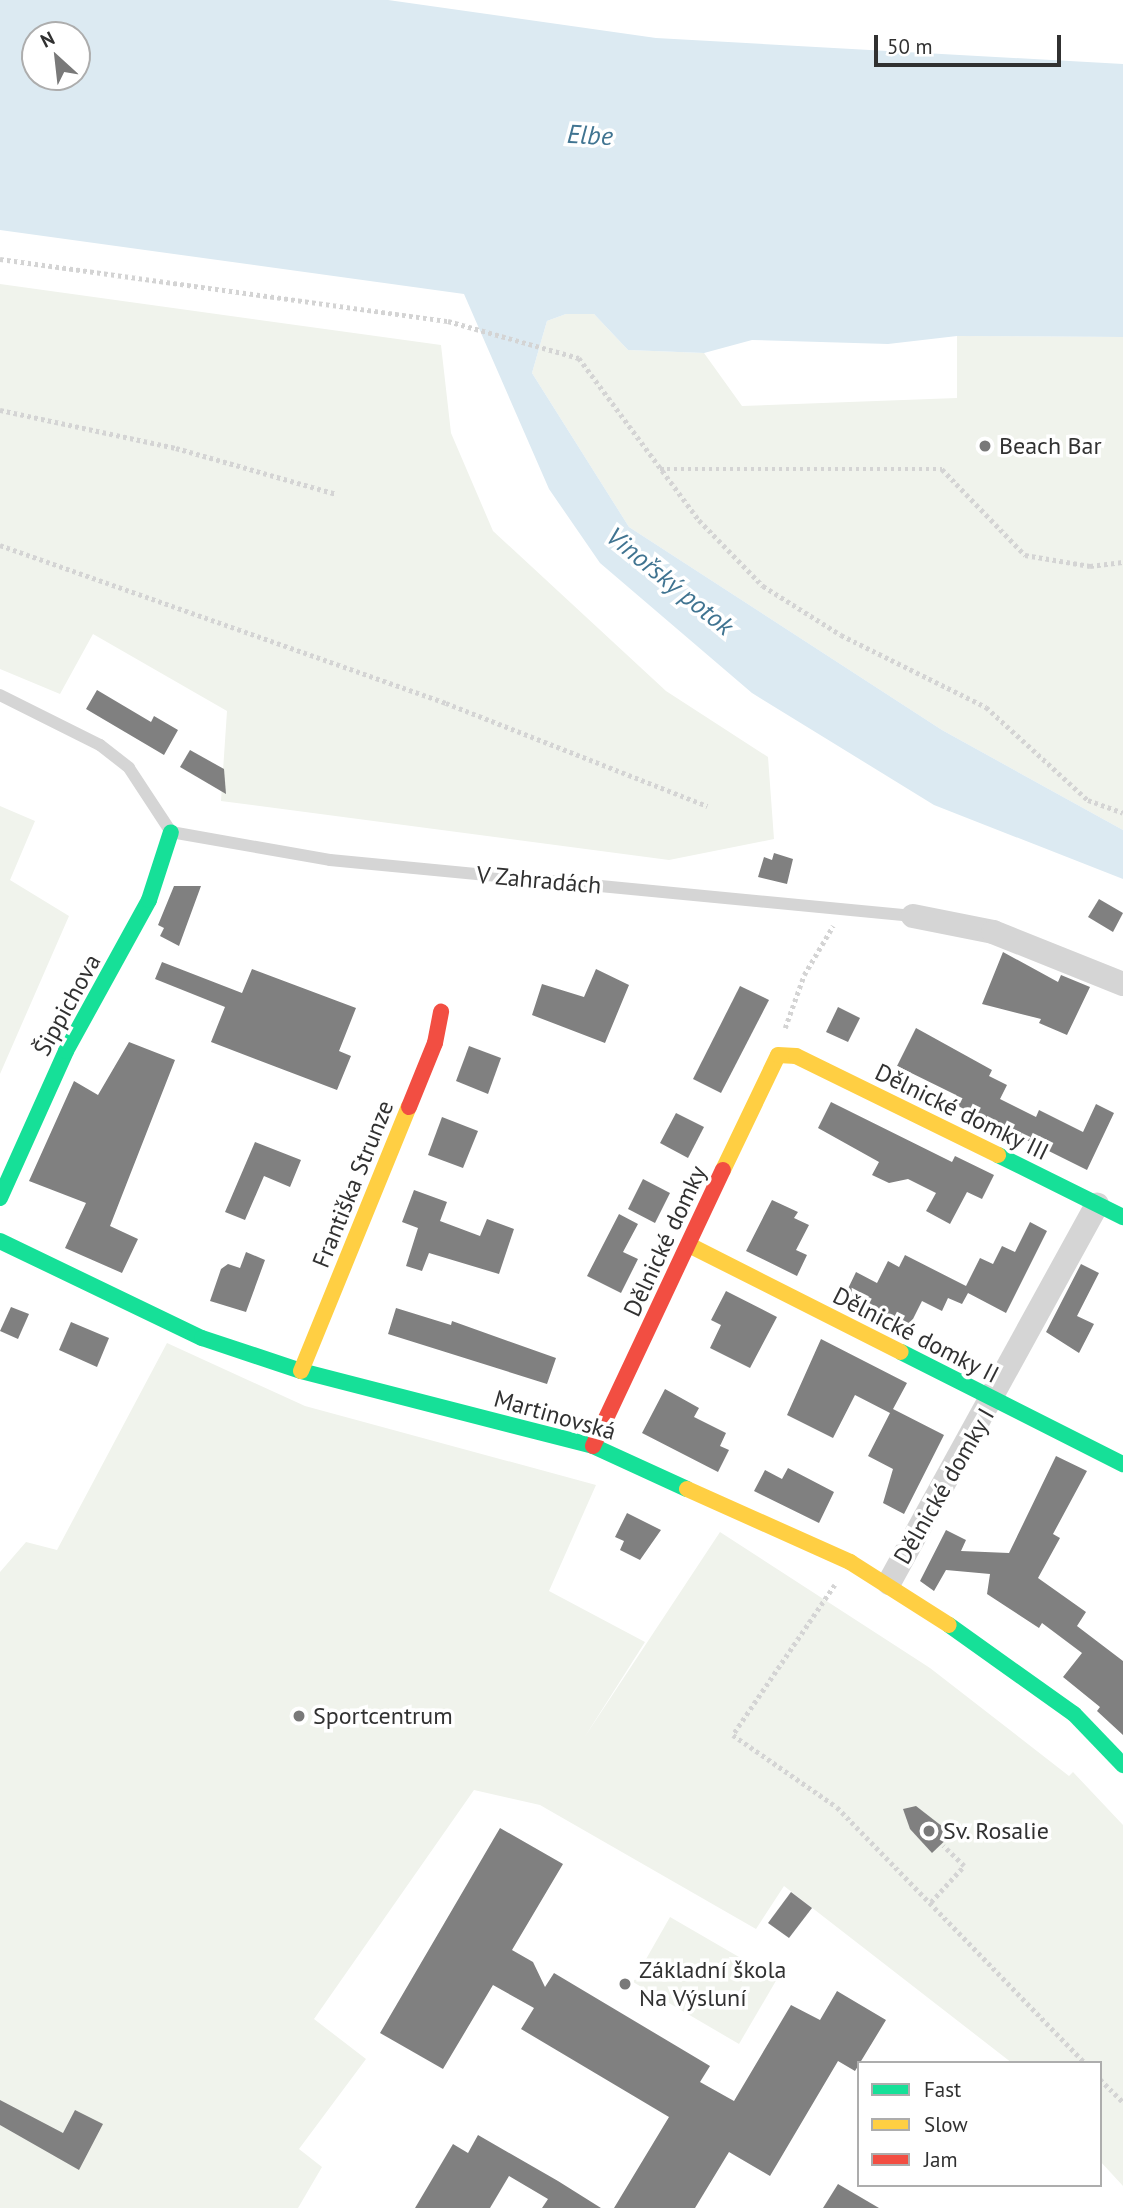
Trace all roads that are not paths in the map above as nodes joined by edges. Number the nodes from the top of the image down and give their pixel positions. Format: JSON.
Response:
{"nodes":[{"id":1,"x":0,"y":695,"type":"edge"},
{"id":2,"x":171,"y":832,"type":"junction"},
{"id":3,"x":913,"y":916,"type":"joint"},
{"id":4,"x":1123,"y":984,"type":"edge"},
{"id":5,"x":441,"y":1013,"type":"dead end"},
{"id":6,"x":778,"y":1055,"type":"joint"},
{"id":7,"x":0,"y":1198,"type":"edge"},
{"id":8,"x":1097,"y":1204,"type":"junction"},
{"id":9,"x":1123,"y":1217,"type":"edge"},
{"id":10,"x":0,"y":1241,"type":"edge"},
{"id":11,"x":688,"y":1245,"type":"junction"},
{"id":12,"x":301,"y":1371,"type":"junction"},
{"id":13,"x":993,"y":1400,"type":"junction"},
{"id":14,"x":593,"y":1446,"type":"junction"},
{"id":15,"x":1123,"y":1464,"type":"edge"},
{"id":16,"x":889,"y":1583,"type":"junction"},
{"id":17,"x":1123,"y":1765,"type":"edge"}],
"edges":[{"from":1,"to":2,"type":"lane"},
{"from":2,"to":3,"type":"lane","name":"V Zahradách"},
{"from":2,"to":7,"type":"street","name":"Šippichova"},
{"from":3,"to":4,"type":"street","name":"V Zahradách"},
{"from":5,"to":12,"type":"street","name":"Františka Strunze"},
{"from":6,"to":8,"type":"street","name":"Dělnické domky III"},
{"from":6,"to":11,"type":"street","name":"Dělnické domky"},
{"from":8,"to":9,"type":"street","name":"Dělnické domky III"},
{"from":8,"to":13,"type":"street","name":"Dělnické domky I"},
{"from":10,"to":12,"type":"street","name":"Martinovská"},
{"from":11,"to":13,"type":"street","name":"Dělnické domky II"},
{"from":11,"to":14,"type":"street","name":"Dělnické domky"},
{"from":12,"to":14,"type":"street","name":"Martinovská"},
{"from":13,"to":15,"type":"street","name":"Dělnické domky II"},
{"from":13,"to":16,"type":"street","name":"Dělnické domky I"},
{"from":14,"to":16,"type":"street","name":"Martinovská"},
{"from":16,"to":17,"type":"street","name":"Martinovská"}]}
